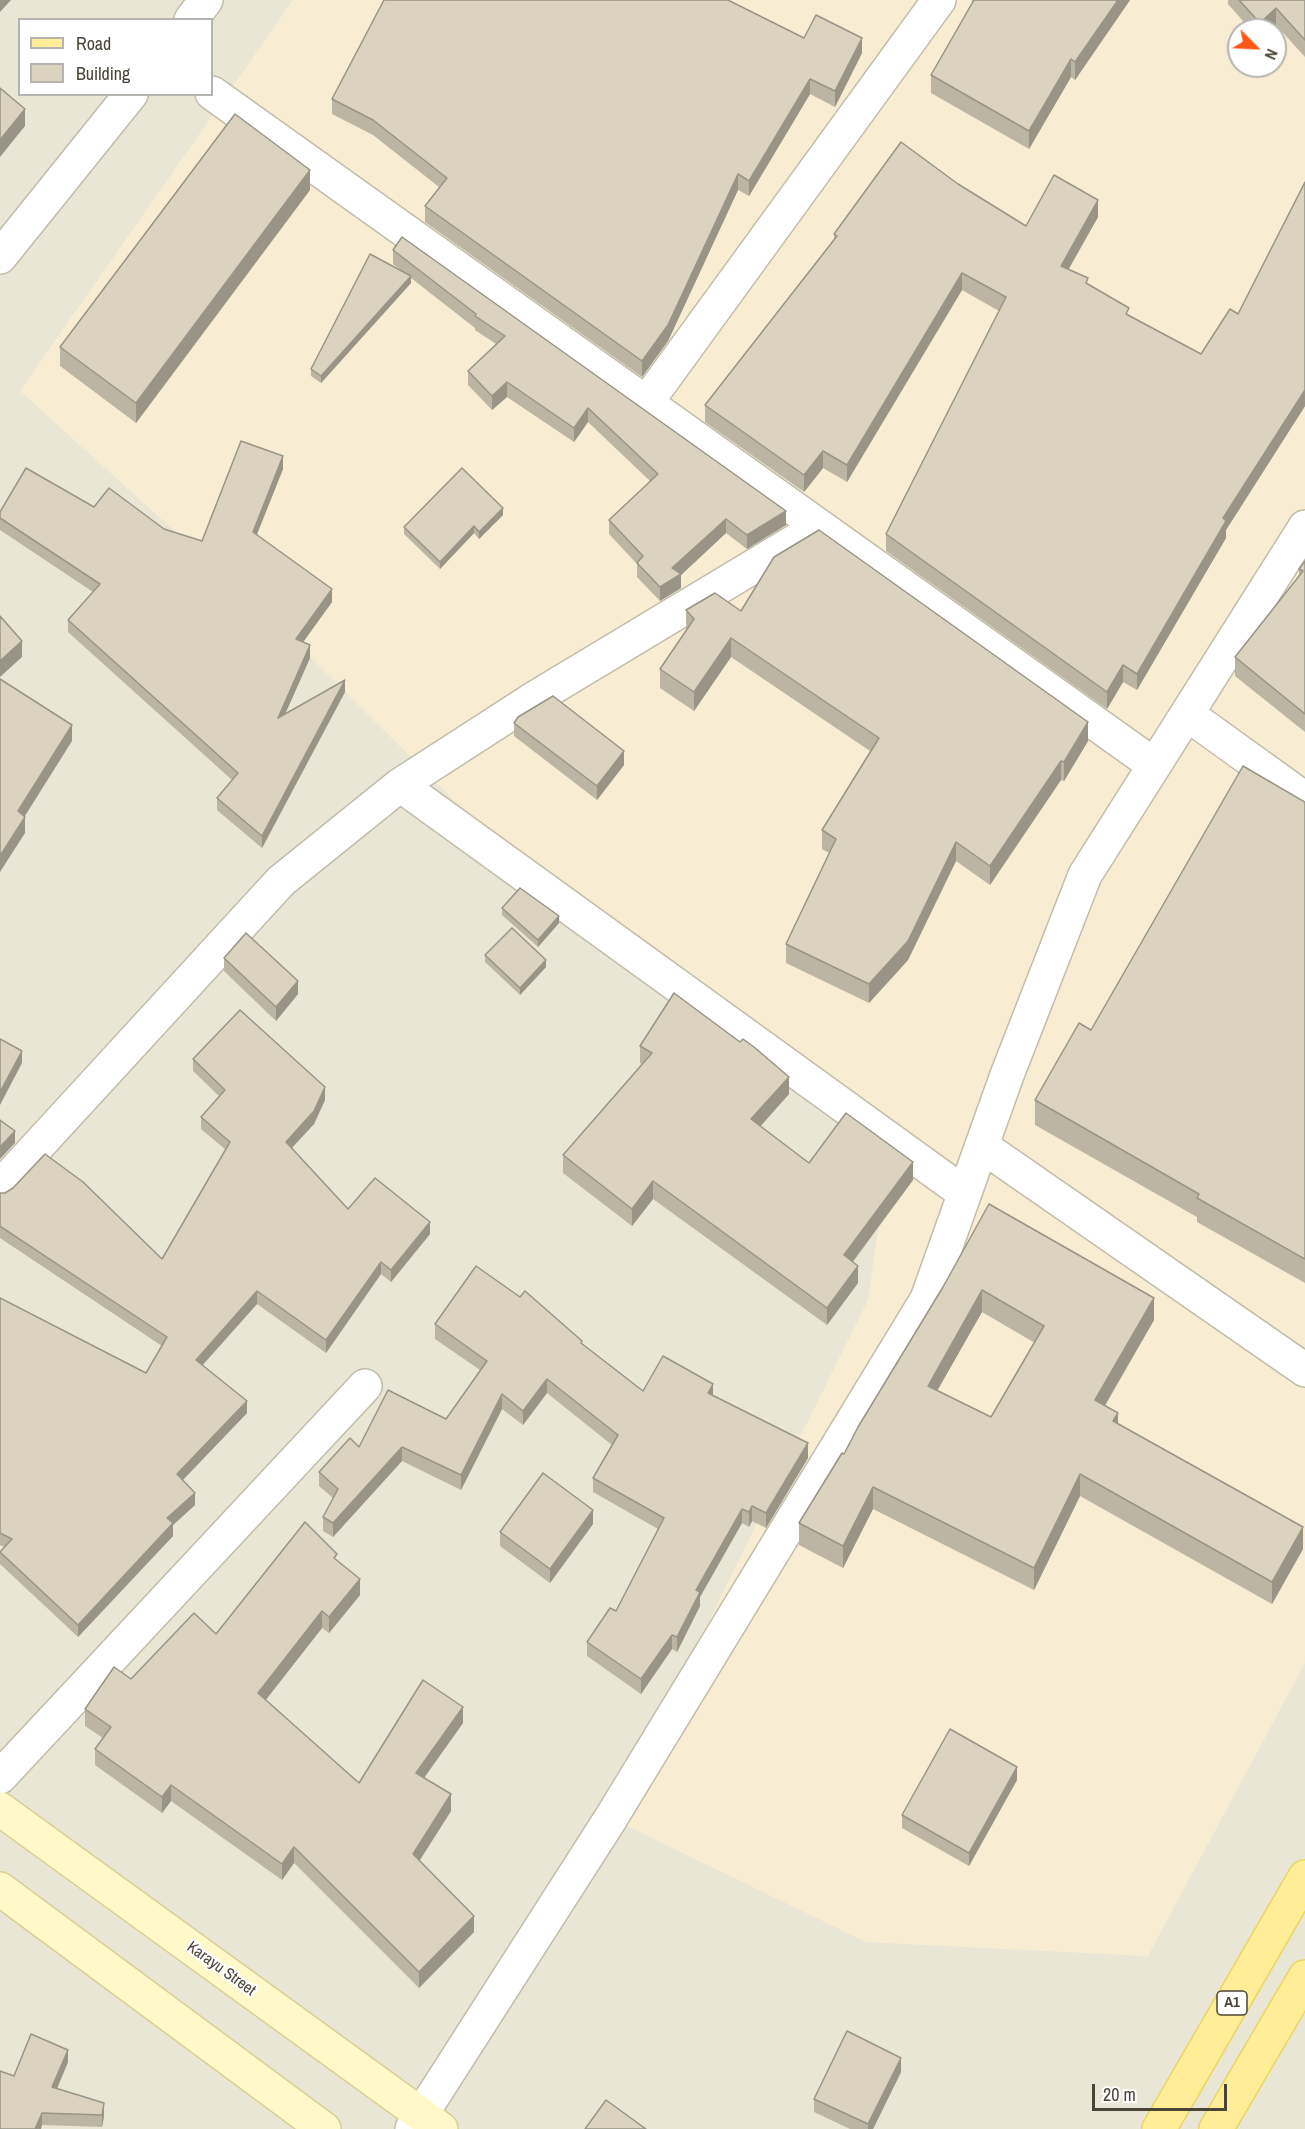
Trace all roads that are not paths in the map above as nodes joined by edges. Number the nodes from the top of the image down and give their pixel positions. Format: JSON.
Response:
{"nodes":[{"id":1,"x":206,"y":0,"type":"edge"},
{"id":2,"x":939,"y":0,"type":"edge"},
{"id":3,"x":192,"y":18,"type":"edge"},
{"id":4,"x":213,"y":94,"type":"edge"},
{"id":5,"x":129,"y":96,"type":"edge"},
{"id":6,"x":0,"y":257,"type":"edge"},
{"id":7,"x":646,"y":403,"type":"junction"},
{"id":8,"x":819,"y":527,"type":"junction"},
{"id":9,"x":1305,"y":527,"type":"edge"},
{"id":10,"x":1186,"y":714,"type":"junction"},
{"id":11,"x":1154,"y":765,"type":"junction"},
{"id":12,"x":400,"y":785,"type":"junction"},
{"id":13,"x":1305,"y":799,"type":"edge"},
{"id":14,"x":982,"y":1146,"type":"junction"},
{"id":15,"x":0,"y":1187,"type":"edge"},
{"id":16,"x":964,"y":1193,"type":"junction"},
{"id":17,"x":1305,"y":1370,"type":"edge"},
{"id":18,"x":365,"y":1386,"type":"dead end"},
{"id":19,"x":0,"y":1777,"type":"edge"},
{"id":20,"x":0,"y":1809,"type":"edge"},
{"id":21,"x":1305,"y":1877,"type":"edge"},
{"id":22,"x":0,"y":1889,"type":"edge"},
{"id":23,"x":1305,"y":1977,"type":"edge"},
{"id":24,"x":425,"y":2124,"type":"edge"},
{"id":25,"x":324,"y":2129,"type":"edge"},
{"id":26,"x":1159,"y":2129,"type":"edge"},
{"id":27,"x":1215,"y":2129,"type":"edge"}],
"edges":[{"from":1,"to":3,"type":"street"},
{"from":2,"to":7,"type":"street"},
{"from":4,"to":7,"type":"street"},
{"from":5,"to":6,"type":"street"},
{"from":7,"to":8,"type":"street"},
{"from":8,"to":11,"type":"street"},
{"from":8,"to":12,"type":"street"},
{"from":9,"to":10,"type":"street"},
{"from":10,"to":11,"type":"street"},
{"from":10,"to":13,"type":"street"},
{"from":11,"to":14,"type":"street"},
{"from":12,"to":15,"type":"street"},
{"from":12,"to":16,"type":"street"},
{"from":14,"to":16,"type":"street"},
{"from":14,"to":17,"type":"street"},
{"from":16,"to":24,"type":"street"},
{"from":18,"to":19,"type":"street"},
{"from":20,"to":24,"type":"main road","name":"Karayu Street"},
{"from":21,"to":26,"type":"main road","number":"A1"},
{"from":22,"to":25,"type":"main road"},
{"from":23,"to":27,"type":"main road"}]}
